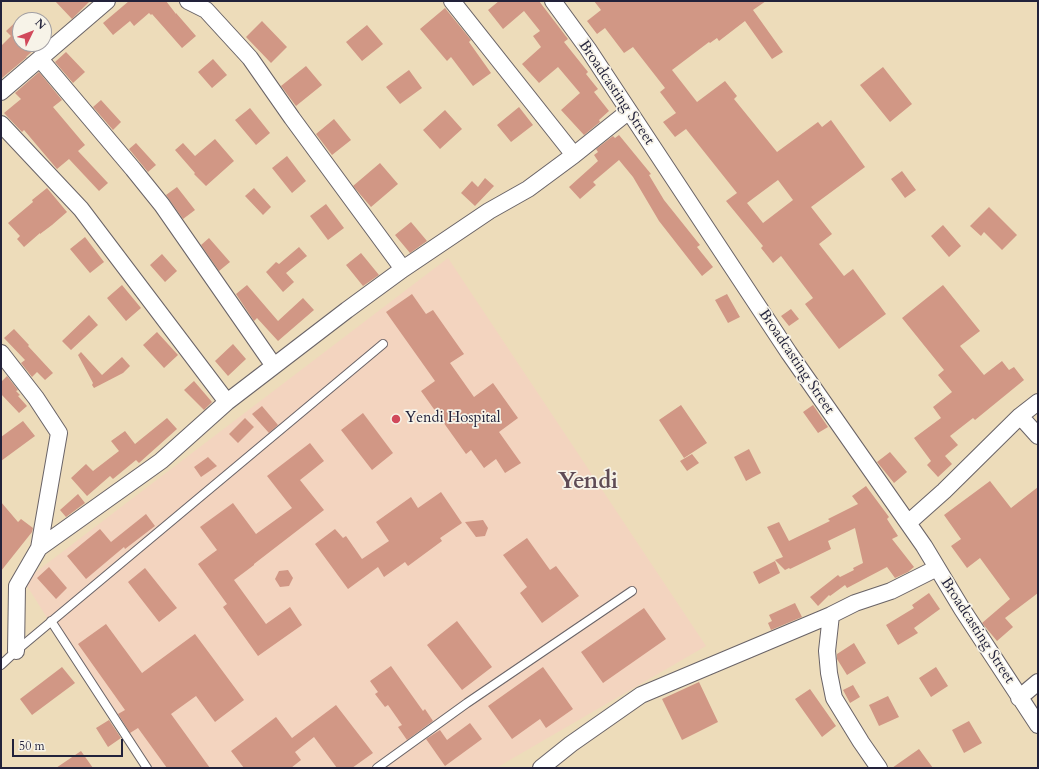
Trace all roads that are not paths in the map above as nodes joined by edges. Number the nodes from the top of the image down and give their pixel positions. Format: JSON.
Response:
{"nodes":[{"id":1,"x":107,"y":1,"type":"edge"},
{"id":2,"x":188,"y":1,"type":"edge"},
{"id":3,"x":452,"y":1,"type":"edge"},
{"id":4,"x":552,"y":1,"type":"edge"},
{"id":5,"x":40,"y":59,"type":"junction"},
{"id":6,"x":1,"y":92,"type":"edge"},
{"id":7,"x":630,"y":112,"type":"junction"},
{"id":8,"x":1,"y":124,"type":"edge"},
{"id":9,"x":574,"y":155,"type":"junction"},
{"id":10,"x":403,"y":269,"type":"junction"},
{"id":11,"x":383,"y":344,"type":"dead end"},
{"id":12,"x":1,"y":353,"type":"edge"},
{"id":13,"x":274,"y":366,"type":"junction"},
{"id":14,"x":227,"y":402,"type":"junction"},
{"id":15,"x":1038,"y":402,"type":"edge"},
{"id":16,"x":1020,"y":416,"type":"junction"},
{"id":17,"x":1038,"y":436,"type":"edge"},
{"id":18,"x":908,"y":523,"type":"junction"},
{"id":19,"x":39,"y":548,"type":"junction"},
{"id":20,"x":937,"y":568,"type":"junction"},
{"id":21,"x":632,"y":591,"type":"dead end"},
{"id":22,"x":831,"y":615,"type":"junction"},
{"id":23,"x":52,"y":621,"type":"junction"},
{"id":24,"x":16,"y":650,"type":"junction"},
{"id":25,"x":1,"y":665,"type":"edge"},
{"id":26,"x":1038,"y":682,"type":"edge"},
{"id":27,"x":1020,"y":698,"type":"junction"},
{"id":28,"x":1038,"y":725,"type":"edge"},
{"id":29,"x":148,"y":768,"type":"edge"},
{"id":30,"x":377,"y":768,"type":"edge"},
{"id":31,"x":541,"y":768,"type":"edge"},
{"id":32,"x":880,"y":768,"type":"edge"}],
"edges":[{"from":1,"to":5,"type":"street"},
{"from":2,"to":10,"type":"street"},
{"from":3,"to":9,"type":"street"},
{"from":4,"to":7,"type":"street","name":"Broadcasting Street"},
{"from":5,"to":6,"type":"street"},
{"from":5,"to":13,"type":"street"},
{"from":7,"to":9,"type":"street"},
{"from":7,"to":18,"type":"street","name":"Broadcasting Street"},
{"from":8,"to":14,"type":"street"},
{"from":9,"to":10,"type":"street"},
{"from":10,"to":13,"type":"street"},
{"from":11,"to":23,"type":"lane"},
{"from":12,"to":19,"type":"street"},
{"from":13,"to":14,"type":"street"},
{"from":14,"to":19,"type":"street"},
{"from":15,"to":16,"type":"street"},
{"from":16,"to":17,"type":"street"},
{"from":16,"to":18,"type":"street"},
{"from":18,"to":20,"type":"street","name":"Broadcasting Street"},
{"from":19,"to":24,"type":"street"},
{"from":20,"to":22,"type":"street"},
{"from":20,"to":27,"type":"street","name":"Broadcasting Street"},
{"from":21,"to":30,"type":"lane"},
{"from":22,"to":31,"type":"street"},
{"from":22,"to":32,"type":"street"},
{"from":23,"to":24,"type":"lane"},
{"from":23,"to":29,"type":"lane"},
{"from":24,"to":25,"type":"lane"},
{"from":26,"to":27,"type":"street"},
{"from":27,"to":28,"type":"street","name":"Broadcasting Street"}]}
